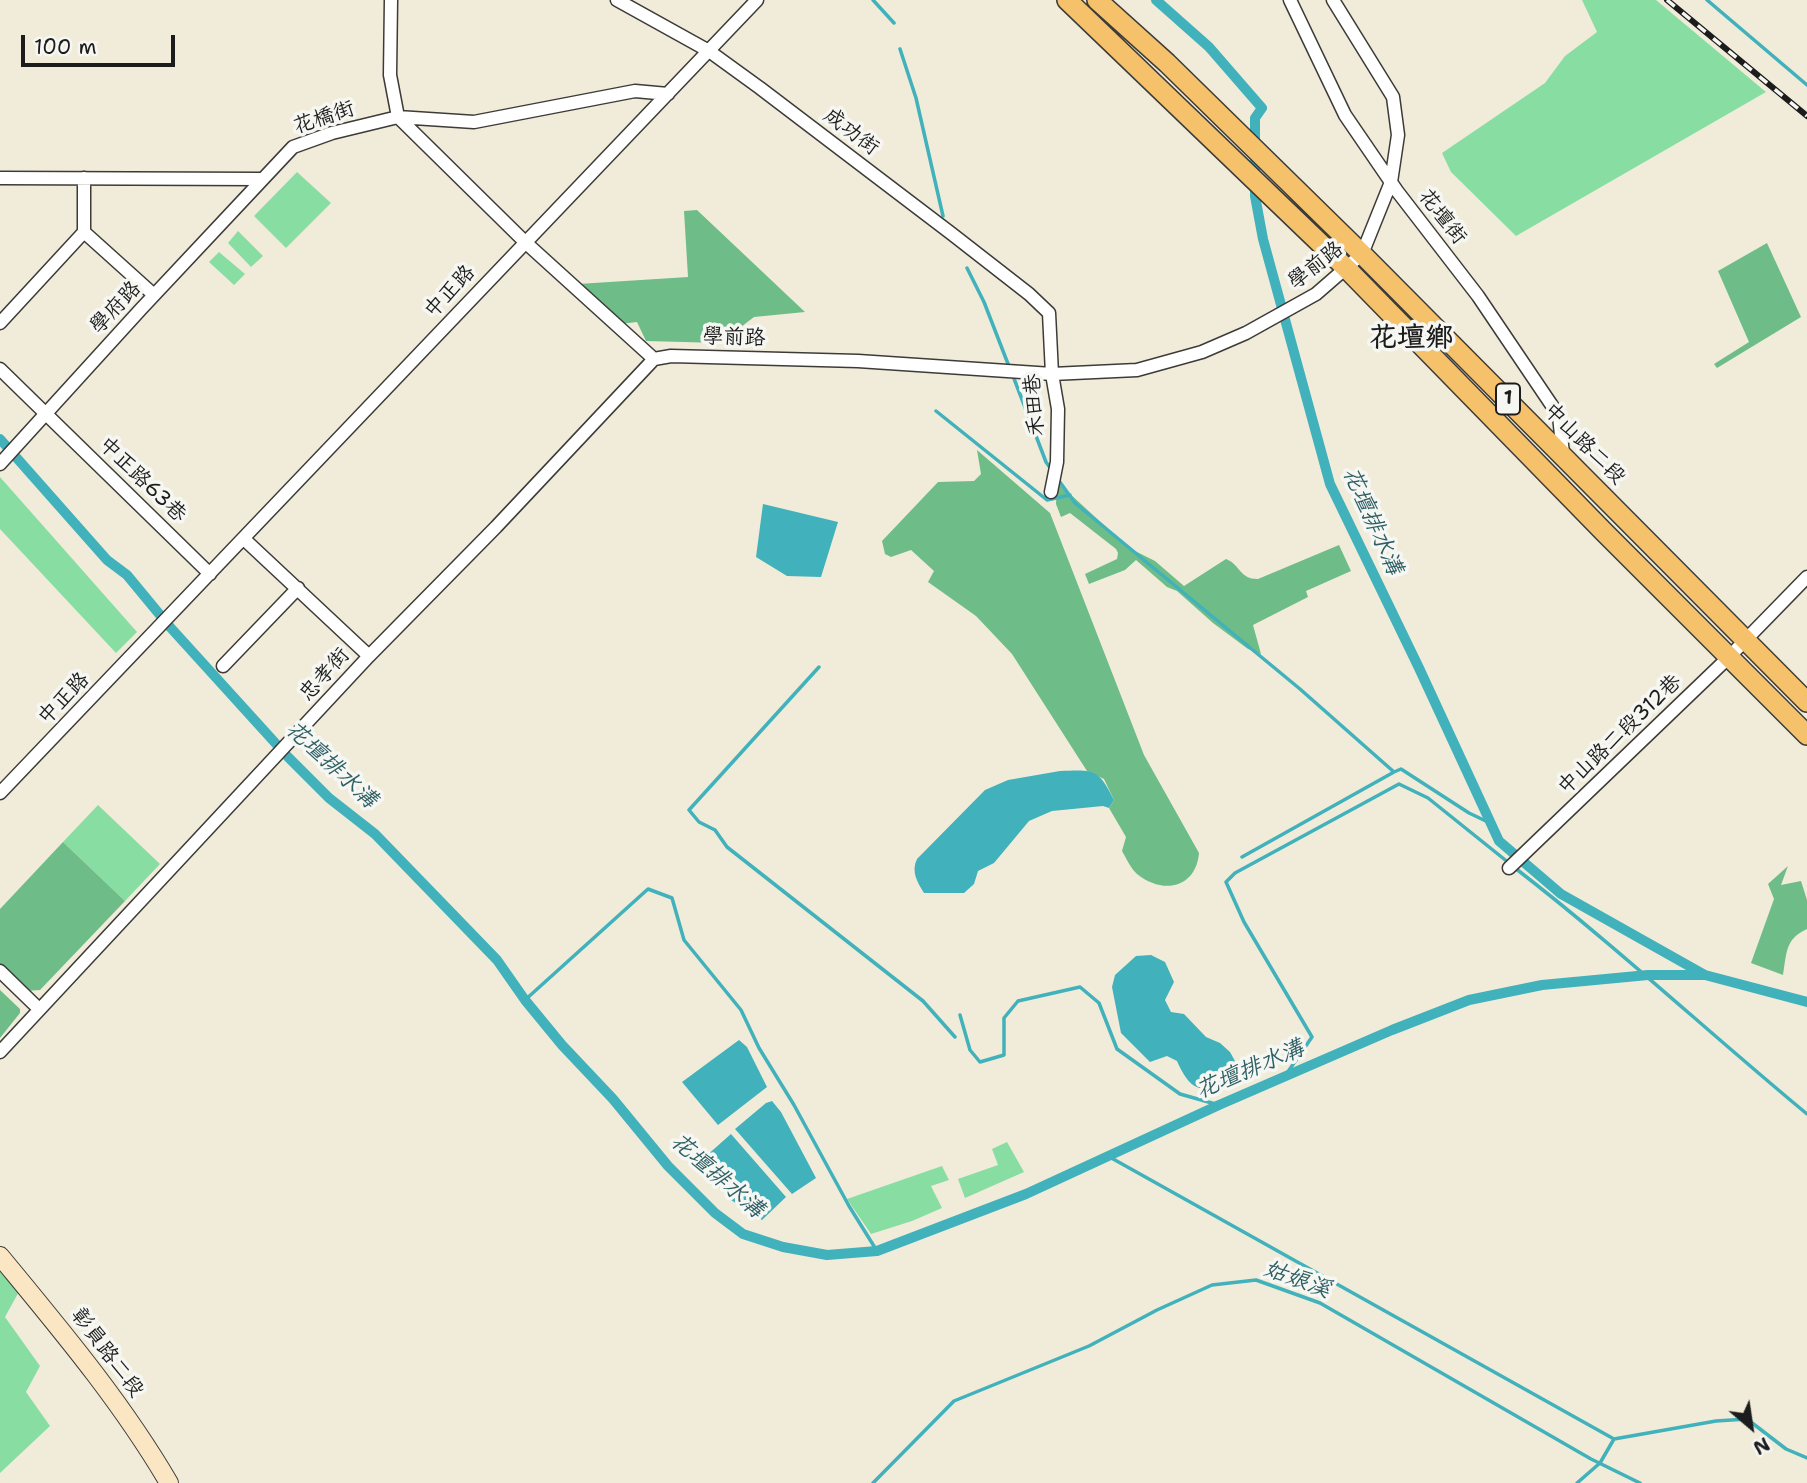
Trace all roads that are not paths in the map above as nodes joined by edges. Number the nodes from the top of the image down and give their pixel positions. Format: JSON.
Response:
{"nodes":[{"id":1,"x":391,"y":0,"type":"edge"},
{"id":2,"x":617,"y":0,"type":"edge"},
{"id":3,"x":757,"y":0,"type":"edge"},
{"id":4,"x":1067,"y":0,"type":"edge"},
{"id":5,"x":1097,"y":0,"type":"edge"},
{"id":6,"x":1290,"y":0,"type":"edge"},
{"id":7,"x":1334,"y":0,"type":"edge"},
{"id":8,"x":709,"y":51,"type":"junction"},
{"id":9,"x":668,"y":94,"type":"junction"},
{"id":10,"x":398,"y":117,"type":"junction"},
{"id":11,"x":0,"y":178,"type":"edge"},
{"id":12,"x":84,"y":178,"type":"junction"},
{"id":13,"x":261,"y":179,"type":"junction"},
{"id":14,"x":1391,"y":182,"type":"junction"},
{"id":15,"x":84,"y":232,"type":"junction"},
{"id":16,"x":525,"y":242,"type":"junction"},
{"id":17,"x":1362,"y":254,"type":"junction"},
{"id":18,"x":1347,"y":269,"type":"junction"},
{"id":19,"x":154,"y":295,"type":"junction"},
{"id":20,"x":1049,"y":313,"type":"joint"},
{"id":21,"x":0,"y":323,"type":"edge"},
{"id":22,"x":654,"y":359,"type":"junction"},
{"id":23,"x":0,"y":369,"type":"edge"},
{"id":24,"x":1052,"y":374,"type":"junction"},
{"id":25,"x":46,"y":415,"type":"junction"},
{"id":26,"x":1563,"y":454,"type":"junction"},
{"id":27,"x":8,"y":456,"type":"edge"},
{"id":28,"x":1051,"y":492,"type":"dead end"},
{"id":29,"x":244,"y":539,"type":"junction"},
{"id":30,"x":211,"y":574,"type":"junction"},
{"id":31,"x":1807,"y":578,"type":"edge"},
{"id":32,"x":298,"y":588,"type":"junction"},
{"id":33,"x":1737,"y":649,"type":"junction"},
{"id":34,"x":369,"y":656,"type":"junction"},
{"id":35,"x":223,"y":666,"type":"dead end"},
{"id":36,"x":1807,"y":702,"type":"edge"},
{"id":37,"x":1807,"y":736,"type":"edge"},
{"id":38,"x":0,"y":793,"type":"edge"},
{"id":39,"x":1509,"y":868,"type":"dead end"},
{"id":40,"x":0,"y":971,"type":"edge"},
{"id":41,"x":39,"y":1009,"type":"junction"},
{"id":42,"x":0,"y":1052,"type":"edge"},
{"id":43,"x":0,"y":1256,"type":"edge"},
{"id":44,"x":169,"y":1483,"type":"edge"}],
"edges":[{"from":1,"to":10,"type":"street"},
{"from":2,"to":8,"type":"street","name":"成功街"},
{"from":3,"to":8,"type":"street","name":"中正路"},
{"from":4,"to":18,"type":"main road","name":"中山路二段","number":"1"},
{"from":5,"to":17,"type":"main road","name":"中山路二段","number":"1"},
{"from":6,"to":14,"type":"street","name":"花壇街"},
{"from":7,"to":14,"type":"street"},
{"from":8,"to":9,"type":"street","name":"中正路"},
{"from":8,"to":20,"type":"street","name":"成功街"},
{"from":9,"to":10,"type":"street","name":"花橋街"},
{"from":9,"to":16,"type":"street","name":"中正路"},
{"from":10,"to":13,"type":"street","name":"花橋街"},
{"from":10,"to":16,"type":"street"},
{"from":11,"to":12,"type":"street"},
{"from":12,"to":13,"type":"street"},
{"from":12,"to":15,"type":"street"},
{"from":13,"to":19,"type":"street","name":"學府路"},
{"from":14,"to":17,"type":"street"},
{"from":14,"to":26,"type":"street","name":"花壇街"},
{"from":15,"to":19,"type":"street"},
{"from":15,"to":21,"type":"street"},
{"from":16,"to":22,"type":"street"},
{"from":16,"to":29,"type":"street","name":"中正路"},
{"from":17,"to":18,"type":"street","name":"學前路"},
{"from":17,"to":26,"type":"main road","name":"中山路二段","number":"1"},
{"from":18,"to":24,"type":"street","name":"學前路"},
{"from":18,"to":33,"type":"main road","name":"中山路二段","number":"1"},
{"from":19,"to":25,"type":"street","name":"學府路"},
{"from":20,"to":24,"type":"street","name":"禾田巷"},
{"from":22,"to":24,"type":"street","name":"學前路"},
{"from":22,"to":34,"type":"street","name":"忠孝街"},
{"from":23,"to":25,"type":"street","name":"中正路63巷"},
{"from":24,"to":28,"type":"street","name":"禾田巷"},
{"from":25,"to":27,"type":"street","name":"學府路"},
{"from":25,"to":30,"type":"street","name":"中正路63巷"},
{"from":26,"to":33,"type":"main road","name":"中山路二段","number":"1"},
{"from":29,"to":30,"type":"street","name":"中正路"},
{"from":29,"to":32,"type":"street"},
{"from":30,"to":38,"type":"street","name":"中正路"},
{"from":31,"to":33,"type":"street","name":"中山路二段312巷"},
{"from":32,"to":34,"type":"street"},
{"from":32,"to":35,"type":"street"},
{"from":33,"to":36,"type":"main road","name":"中山路二段","number":"1"},
{"from":33,"to":37,"type":"main road","name":"中山路二段","number":"1"},
{"from":33,"to":39,"type":"street","name":"中山路二段312巷"},
{"from":34,"to":41,"type":"street","name":"忠孝街"},
{"from":40,"to":41,"type":"street"},
{"from":41,"to":42,"type":"street","name":"忠孝街"},
{"from":43,"to":44,"type":"main road","name":"彰員路二段"}]}
